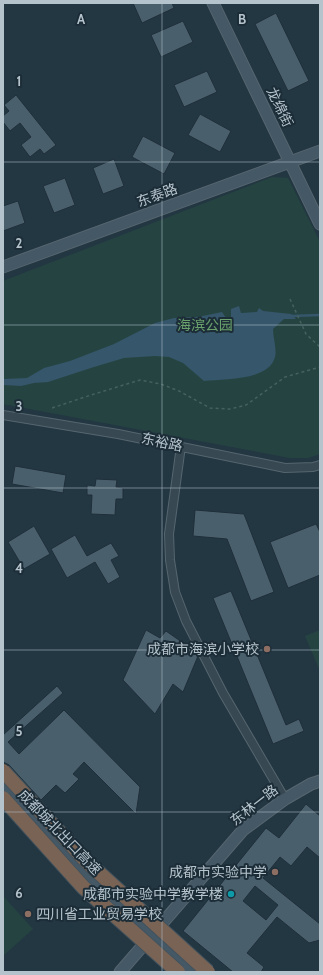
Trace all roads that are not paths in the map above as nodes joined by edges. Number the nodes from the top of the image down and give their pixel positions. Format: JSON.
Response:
{"nodes":[{"id":1,"x":213,"y":3,"type":"edge"},
{"id":2,"x":320,"y":151,"type":"edge"},
{"id":3,"x":290,"y":163,"type":"junction"},
{"id":4,"x":320,"y":224,"type":"edge"},
{"id":5,"x":3,"y":267,"type":"edge"},
{"id":6,"x":3,"y":415,"type":"edge"},
{"id":7,"x":181,"y":446,"type":"junction"},
{"id":8,"x":320,"y":465,"type":"edge"},
{"id":9,"x":3,"y":771,"type":"edge"},
{"id":10,"x":320,"y":781,"type":"edge"},
{"id":11,"x":3,"y":783,"type":"edge"},
{"id":12,"x":3,"y":798,"type":"edge"},
{"id":13,"x":285,"y":799,"type":"junction"},
{"id":14,"x":152,"y":935,"type":"junction"},
{"id":15,"x":120,"y":972,"type":"edge"},
{"id":16,"x":178,"y":972,"type":"edge"},
{"id":17,"x":192,"y":972,"type":"edge"},
{"id":18,"x":208,"y":972,"type":"edge"}],
"edges":[{"from":1,"to":3,"type":"street","name":"龙绵街"},
{"from":2,"to":3,"type":"street","name":"东泰路"},
{"from":3,"to":4,"type":"street","name":"龙绵街"},
{"from":3,"to":5,"type":"street","name":"东泰路"},
{"from":6,"to":7,"type":"street","name":"东裕路"},
{"from":7,"to":8,"type":"street","name":"东裕路"},
{"from":7,"to":13,"type":"street"},
{"from":9,"to":18,"type":"highway","name":"成都城北出口高速","bridge":true},
{"from":10,"to":13,"type":"street","name":"东林一路"},
{"from":11,"to":14,"type":"street"},
{"from":12,"to":16,"type":"highway","name":"成都城北出口高速","bridge":true},
{"from":13,"to":14,"type":"street","name":"东林一路"},
{"from":14,"to":15,"type":"street","name":"东林一路"},
{"from":14,"to":17,"type":"street"}]}
